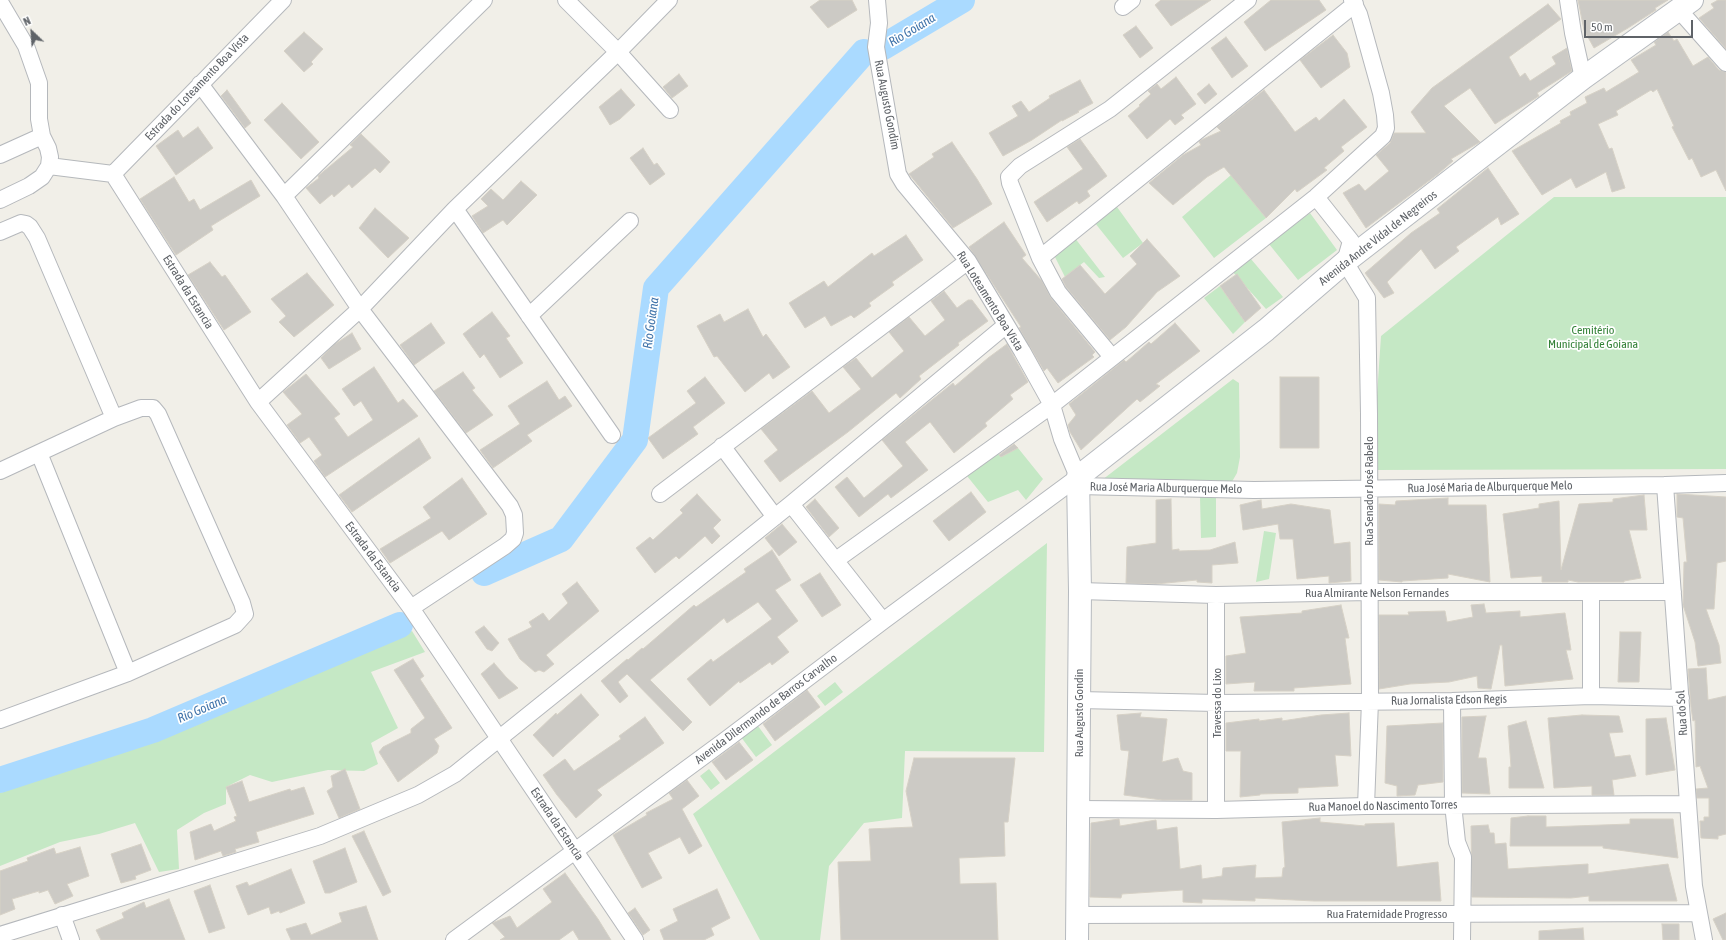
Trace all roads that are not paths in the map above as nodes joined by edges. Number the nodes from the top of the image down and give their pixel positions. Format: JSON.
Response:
{"nodes":[{"id":1,"x":283,"y":0,"type":"edge"},
{"id":2,"x":484,"y":0,"type":"edge"},
{"id":3,"x":566,"y":0,"type":"edge"},
{"id":4,"x":669,"y":0,"type":"edge"},
{"id":5,"x":877,"y":0,"type":"edge"},
{"id":6,"x":1248,"y":0,"type":"edge"},
{"id":7,"x":1568,"y":0,"type":"edge"},
{"id":8,"x":0,"y":2,"type":"edge"},
{"id":9,"x":1354,"y":2,"type":"edge"},
{"id":10,"x":1686,"y":5,"type":"edge"},
{"id":11,"x":618,"y":52,"type":"junction"},
{"id":12,"x":1726,"y":63,"type":"edge"},
{"id":13,"x":1583,"y":78,"type":"junction"},
{"id":14,"x":200,"y":84,"type":"junction"},
{"id":15,"x":670,"y":110,"type":"dead end"},
{"id":16,"x":42,"y":136,"type":"junction"},
{"id":17,"x":0,"y":155,"type":"edge"},
{"id":18,"x":50,"y":166,"type":"junction"},
{"id":19,"x":112,"y":174,"type":"junction"},
{"id":20,"x":904,"y":184,"type":"joint"},
{"id":21,"x":284,"y":196,"type":"junction"},
{"id":22,"x":1316,"y":197,"type":"junction"},
{"id":23,"x":0,"y":200,"type":"edge"},
{"id":24,"x":455,"y":209,"type":"junction"},
{"id":25,"x":630,"y":221,"type":"dead end"},
{"id":26,"x":0,"y":232,"type":"edge"},
{"id":27,"x":1040,"y":258,"type":"junction"},
{"id":28,"x":968,"y":261,"type":"junction"},
{"id":29,"x":1345,"y":262,"type":"junction"},
{"id":30,"x":360,"y":308,"type":"junction"},
{"id":31,"x":529,"y":316,"type":"junction"},
{"id":32,"x":1005,"y":326,"type":"junction"},
{"id":33,"x":1112,"y":357,"type":"junction"},
{"id":34,"x":258,"y":402,"type":"junction"},
{"id":35,"x":1052,"y":405,"type":"junction"},
{"id":36,"x":114,"y":418,"type":"junction"},
{"id":37,"x":612,"y":435,"type":"dead end"},
{"id":38,"x":722,"y":446,"type":"junction"},
{"id":39,"x":39,"y":453,"type":"junction"},
{"id":40,"x":0,"y":471,"type":"edge"},
{"id":41,"x":1078,"y":482,"type":"junction"},
{"id":42,"x":1726,"y":483,"type":"edge"},
{"id":43,"x":1665,"y":485,"type":"junction"},
{"id":44,"x":1369,"y":489,"type":"junction"},
{"id":45,"x":1254,"y":490,"type":"joint"},
{"id":46,"x":660,"y":494,"type":"dead end"},
{"id":47,"x":791,"y":504,"type":"junction"},
{"id":48,"x":775,"y":517,"type":"junction"},
{"id":49,"x":836,"y":560,"type":"junction"},
{"id":50,"x":1080,"y":591,"type":"junction"},
{"id":51,"x":1369,"y":592,"type":"junction"},
{"id":52,"x":1673,"y":592,"type":"junction"},
{"id":53,"x":1591,"y":593,"type":"junction"},
{"id":54,"x":1216,"y":595,"type":"junction"},
{"id":55,"x":411,"y":608,"type":"junction"},
{"id":56,"x":883,"y":621,"type":"junction"},
{"id":57,"x":128,"y":673,"type":"junction"},
{"id":58,"x":1591,"y":696,"type":"junction"},
{"id":59,"x":1681,"y":698,"type":"junction"},
{"id":60,"x":1079,"y":700,"type":"junction"},
{"id":61,"x":1370,"y":701,"type":"junction"},
{"id":62,"x":1452,"y":701,"type":"junction"},
{"id":63,"x":1217,"y":703,"type":"junction"},
{"id":64,"x":1,"y":717,"type":"edge"},
{"id":65,"x":499,"y":740,"type":"junction"},
{"id":66,"x":1453,"y":804,"type":"junction"},
{"id":67,"x":1687,"y":804,"type":"junction"},
{"id":68,"x":1366,"y":806,"type":"junction"},
{"id":69,"x":1078,"y":809,"type":"junction"},
{"id":70,"x":1216,"y":810,"type":"junction"},
{"id":71,"x":576,"y":852,"type":"junction"},
{"id":72,"x":1698,"y":913,"type":"junction"},
{"id":73,"x":1462,"y":914,"type":"junction"},
{"id":74,"x":62,"y":915,"type":"junction"},
{"id":75,"x":1077,"y":915,"type":"junction"},
{"id":76,"x":0,"y":935,"type":"edge"},
{"id":77,"x":71,"y":940,"type":"edge"},
{"id":78,"x":454,"y":940,"type":"edge"},
{"id":79,"x":634,"y":940,"type":"edge"},
{"id":80,"x":1077,"y":940,"type":"edge"},
{"id":81,"x":1462,"y":940,"type":"edge"},
{"id":82,"x":1704,"y":940,"type":"edge"}],
"edges":[{"from":1,"to":14,"type":"street","name":"Estrada do Loteamento Boa Vista"},
{"from":2,"to":21,"type":"street"},
{"from":3,"to":11,"type":"street"},
{"from":4,"to":11,"type":"street"},
{"from":5,"to":20,"type":"street","name":"Rua Augusto Gondim"},
{"from":6,"to":27,"type":"street"},
{"from":7,"to":13,"type":"street"},
{"from":8,"to":16,"type":"street"},
{"from":9,"to":22,"type":"street"},
{"from":9,"to":27,"type":"street"},
{"from":10,"to":12,"type":"street"},
{"from":10,"to":13,"type":"street","name":"Avenida Andre Vidal de Negreiros"},
{"from":11,"to":15,"type":"street"},
{"from":11,"to":24,"type":"street"},
{"from":13,"to":29,"type":"street","name":"Avenida Andre Vidal de Negreiros"},
{"from":14,"to":19,"type":"street","name":"Estrada do Loteamento Boa Vista"},
{"from":14,"to":21,"type":"street"},
{"from":16,"to":17,"type":"street"},
{"from":16,"to":18,"type":"street"},
{"from":18,"to":19,"type":"street"},
{"from":18,"to":23,"type":"street"},
{"from":19,"to":34,"type":"street","name":"Estrada da Estancia"},
{"from":20,"to":28,"type":"street","name":"Rua Loteamento Boa Vista"},
{"from":21,"to":30,"type":"street"},
{"from":22,"to":29,"type":"street"},
{"from":22,"to":33,"type":"street"},
{"from":24,"to":30,"type":"street"},
{"from":24,"to":31,"type":"street"},
{"from":25,"to":31,"type":"street"},
{"from":26,"to":36,"type":"street"},
{"from":27,"to":33,"type":"street"},
{"from":28,"to":32,"type":"street","name":"Rua Loteamento Boa Vista"},
{"from":28,"to":38,"type":"street"},
{"from":29,"to":41,"type":"street","name":"Avenida Andre Vidal de Negreiros"},
{"from":29,"to":44,"type":"street","name":"Rua Senador José Rabelo"},
{"from":30,"to":34,"type":"street"},
{"from":30,"to":55,"type":"street"},
{"from":31,"to":37,"type":"street"},
{"from":32,"to":35,"type":"street","name":"Rua Loteamento Boa Vista"},
{"from":32,"to":47,"type":"street"},
{"from":33,"to":35,"type":"street"},
{"from":34,"to":55,"type":"street","name":"Estrada da Estancia"},
{"from":35,"to":41,"type":"street","name":"Rua Loteamento Boa Vista"},
{"from":35,"to":49,"type":"street"},
{"from":36,"to":39,"type":"street"},
{"from":36,"to":57,"type":"street"},
{"from":38,"to":46,"type":"street"},
{"from":38,"to":48,"type":"street"},
{"from":39,"to":40,"type":"street"},
{"from":39,"to":57,"type":"street"},
{"from":41,"to":45,"type":"street","name":"Rua José Maria Alburquerque Melo"},
{"from":41,"to":50,"type":"street","name":"Rua Augusto Gondin"},
{"from":41,"to":56,"type":"street","name":"Avenida Dilermando de Barros Carvalho"},
{"from":42,"to":43,"type":"street","name":"Rua José Maria de Alburquerque Melo"},
{"from":43,"to":44,"type":"street","name":"Rua José Maria de Alburquerque Melo"},
{"from":43,"to":52,"type":"street","name":"Rua do Sol"},
{"from":44,"to":45,"type":"street","name":"Rua José Maria de Alburquerque Melo"},
{"from":44,"to":51,"type":"street","name":"Rua Senador José Rabelo"},
{"from":47,"to":48,"type":"street"},
{"from":47,"to":49,"type":"street"},
{"from":48,"to":65,"type":"street"},
{"from":49,"to":56,"type":"street"},
{"from":50,"to":54,"type":"street","name":"Rua Almirante Nelson Fernandes"},
{"from":50,"to":60,"type":"street","name":"Rua Augusto Gondin"},
{"from":51,"to":53,"type":"street","name":"Rua Almirante Nelson Fernandes"},
{"from":51,"to":54,"type":"street","name":"Rua Almirante Nelson Fernandes"},
{"from":51,"to":61,"type":"street","name":"Rua Senador José Rabelo"},
{"from":52,"to":53,"type":"street","name":"Rua Almirante Nelson Fernandes"},
{"from":52,"to":59,"type":"street","name":"Rua do Sol"},
{"from":53,"to":58,"type":"street"},
{"from":54,"to":63,"type":"street","name":"Travessa do Lixo"},
{"from":55,"to":65,"type":"street","name":"Estrada da Estancia"},
{"from":56,"to":71,"type":"street","name":"Avenida Dilermando de Barros Carvalho"},
{"from":57,"to":64,"type":"street"},
{"from":58,"to":59,"type":"street","name":"Rua Jornalista Edson Regis"},
{"from":58,"to":62,"type":"street","name":"Rua Jornalista Edson Regis"},
{"from":59,"to":67,"type":"street","name":"Rua do Sol"},
{"from":60,"to":63,"type":"street","name":"Rua Jornalista Edson Regis"},
{"from":60,"to":69,"type":"street","name":"Rua Augusto Gondin"},
{"from":61,"to":62,"type":"street","name":"Rua Jornalista Edson Regis"},
{"from":61,"to":63,"type":"street","name":"Rua Jornalista Edson Regis"},
{"from":61,"to":68,"type":"street","name":"Rua Senador José Rabelo"},
{"from":62,"to":66,"type":"street"},
{"from":63,"to":70,"type":"street","name":"Travessa do Lixo"},
{"from":65,"to":71,"type":"street","name":"Estrada da Estancia"},
{"from":65,"to":74,"type":"street"},
{"from":66,"to":67,"type":"street","name":"Rua Manoel do Nascimento Torres"},
{"from":66,"to":68,"type":"street","name":"Rua Manoel do Nascimento Torres"},
{"from":66,"to":73,"type":"street"},
{"from":67,"to":72,"type":"street","name":"Rua do Sol"},
{"from":68,"to":70,"type":"street","name":"Rua Manoel do Nascimento Torres"},
{"from":69,"to":70,"type":"street","name":"Rua Manoel do Nascimento Torres"},
{"from":69,"to":75,"type":"street","name":"Rua Augusto Gondin"},
{"from":71,"to":78,"type":"street","name":"Avenida Dilermando de Barros Carvalho"},
{"from":71,"to":79,"type":"street","name":"Estrada da Estancia"},
{"from":72,"to":73,"type":"street","name":"Rua Fraternidade Progresso"},
{"from":72,"to":82,"type":"street","name":"Rua do Sol"},
{"from":73,"to":75,"type":"street","name":"Rua Fraternidade Progresso"},
{"from":73,"to":81,"type":"street"},
{"from":74,"to":76,"type":"street"},
{"from":74,"to":77,"type":"street"},
{"from":75,"to":80,"type":"street","name":"Rua Augusto Gondin"}]}
